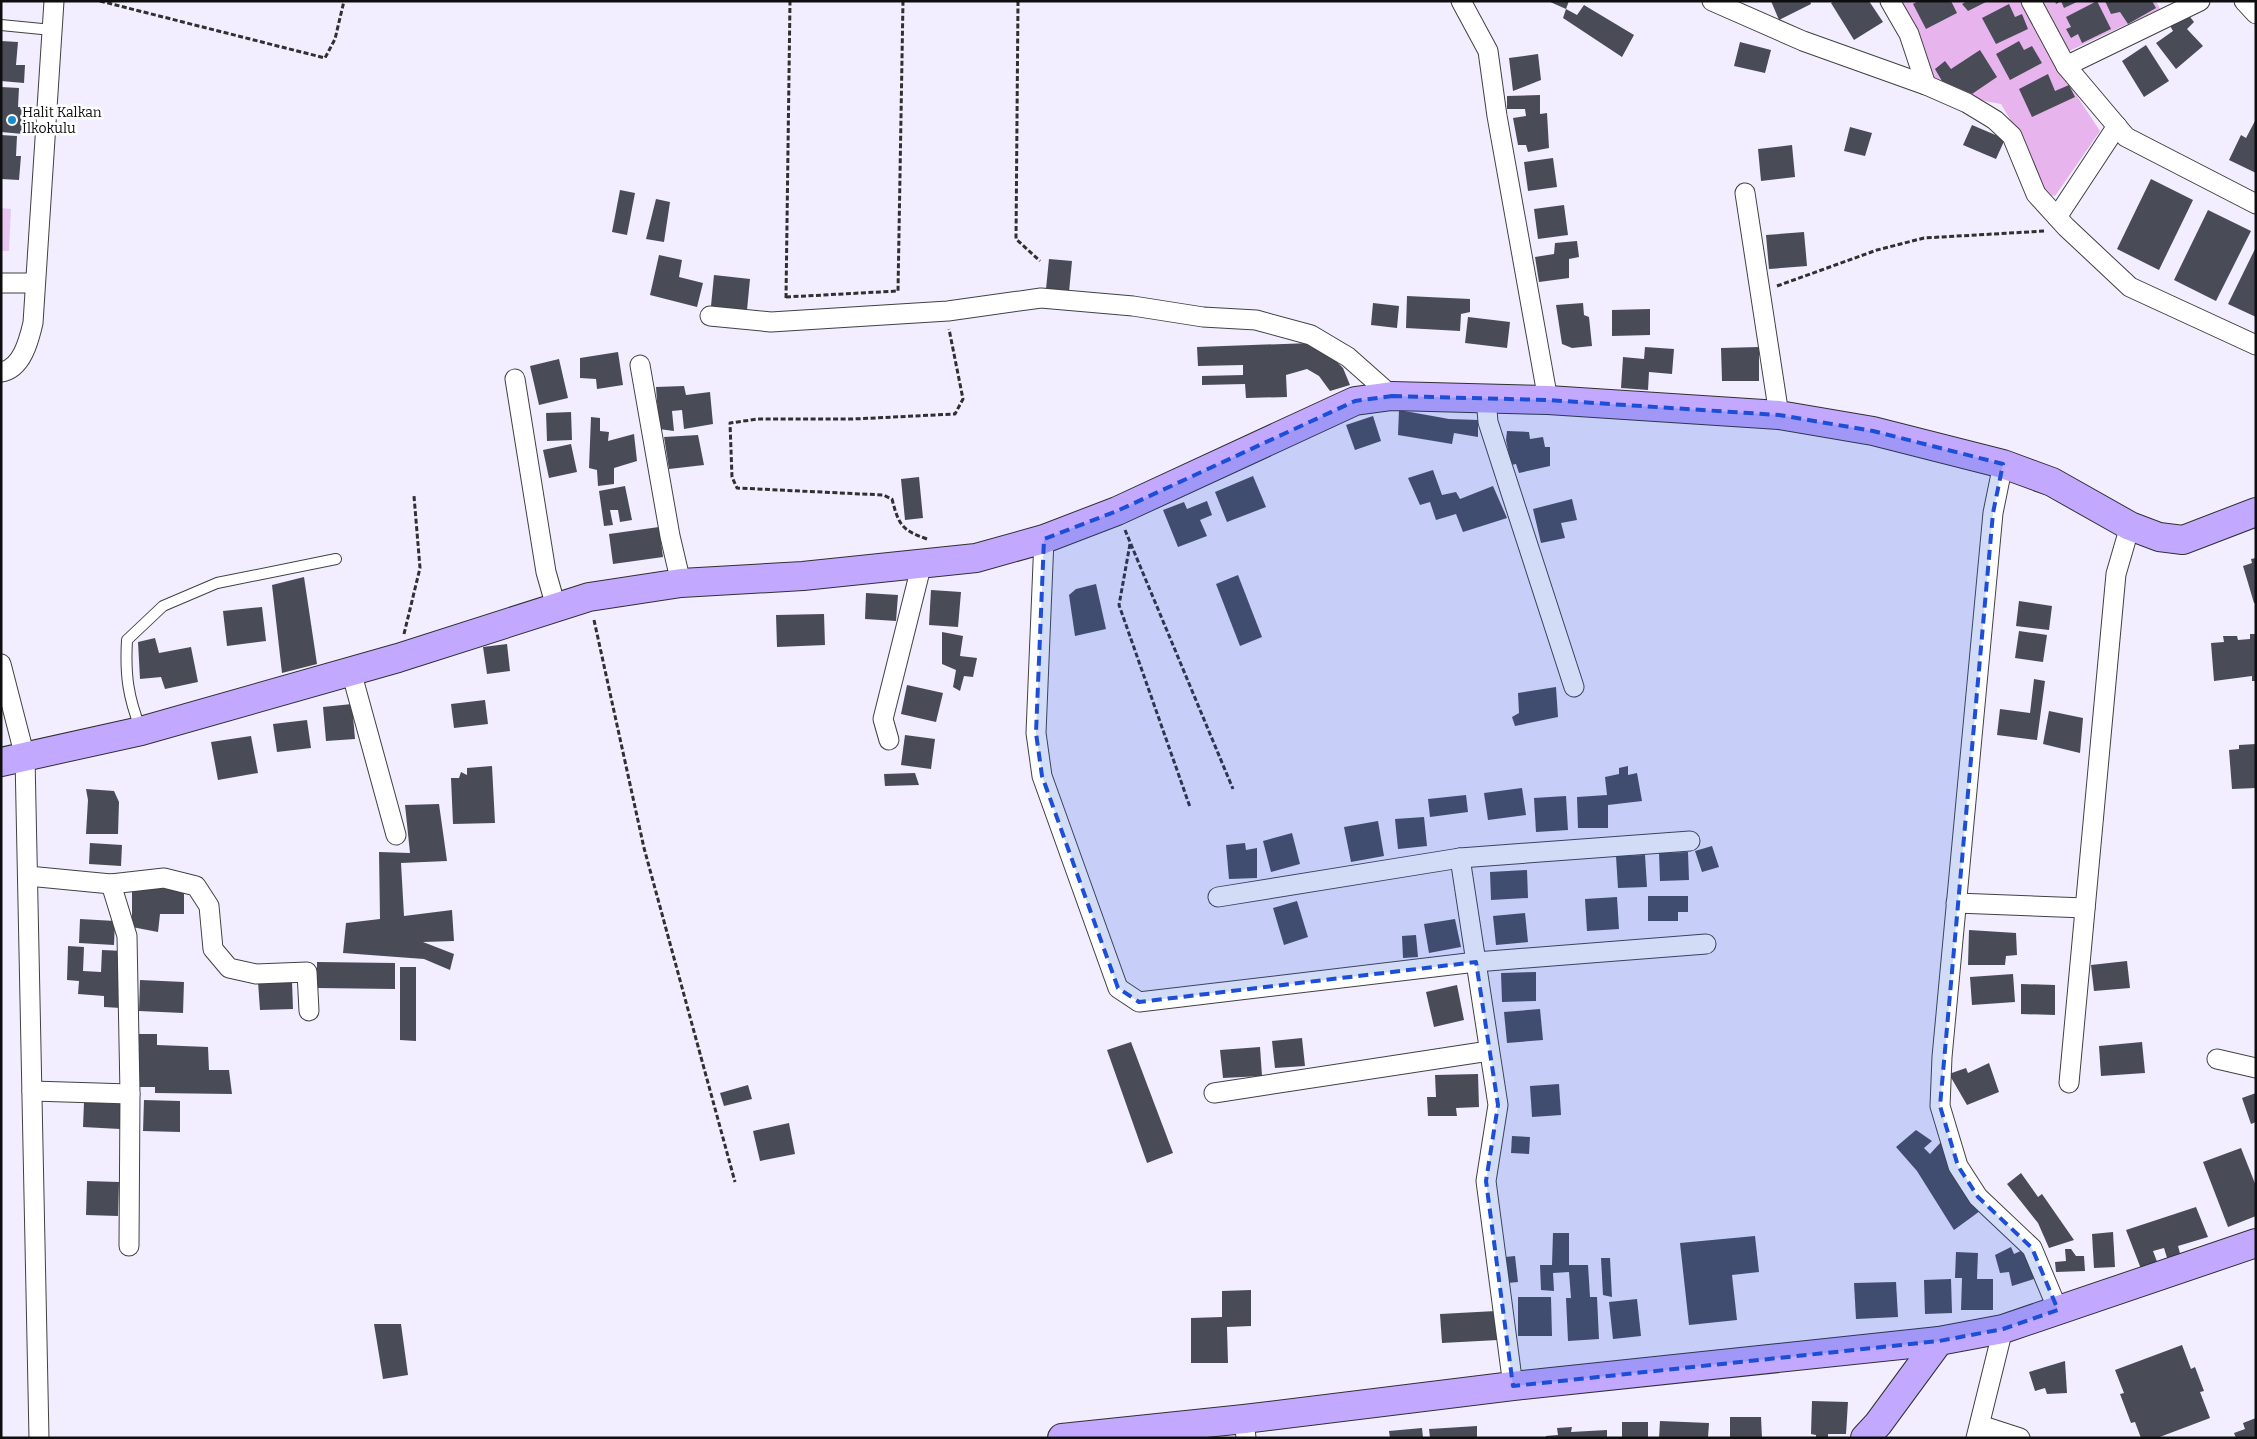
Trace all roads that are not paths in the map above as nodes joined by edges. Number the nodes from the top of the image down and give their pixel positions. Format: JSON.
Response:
{"nodes":[{"id":1,"x":54,"y":1,"type":"edge"},
{"id":2,"x":1461,"y":1,"type":"edge"},
{"id":3,"x":1712,"y":1,"type":"edge"},
{"id":4,"x":1745,"y":1,"type":"edge"},
{"id":5,"x":1890,"y":1,"type":"edge"},
{"id":6,"x":2030,"y":1,"type":"edge"},
{"id":7,"x":2200,"y":1,"type":"edge"},
{"id":8,"x":2244,"y":1,"type":"edge"},
{"id":9,"x":2169,"y":8,"type":"edge"},
{"id":10,"x":2256,"y":14,"type":"edge"},
{"id":11,"x":1754,"y":18,"type":"junction"},
{"id":12,"x":1,"y":25,"type":"edge"},
{"id":13,"x":52,"y":30,"type":"junction"},
{"id":14,"x":2066,"y":66,"type":"junction"},
{"id":15,"x":1926,"y":85,"type":"junction"},
{"id":16,"x":2117,"y":126,"type":"junction"},
{"id":17,"x":1745,"y":193,"type":"dead end"},
{"id":18,"x":2256,"y":204,"type":"edge"},
{"id":19,"x":2057,"y":217,"type":"junction"},
{"id":20,"x":1,"y":283,"type":"edge"},
{"id":21,"x":35,"y":283,"type":"junction"},
{"id":22,"x":710,"y":316,"type":"dead end"},
{"id":23,"x":2256,"y":345,"type":"edge"},
{"id":24,"x":640,"y":366,"type":"dead end"},
{"id":25,"x":1,"y":372,"type":"edge"},
{"id":26,"x":515,"y":379,"type":"dead end"},
{"id":27,"x":1392,"y":396,"type":"junction"},
{"id":28,"x":1486,"y":398,"type":"junction"},
{"id":29,"x":1548,"y":400,"type":"junction"},
{"id":30,"x":1779,"y":415,"type":"junction"},
{"id":31,"x":2003,"y":464,"type":"junction"},
{"id":32,"x":2256,"y":512,"type":"edge"},
{"id":33,"x":2130,"y":526,"type":"junction"},
{"id":34,"x":1044,"y":539,"type":"junction"},
{"id":35,"x":336,"y":559,"type":"dead end"},
{"id":36,"x":929,"y":563,"type":"junction"},
{"id":37,"x":681,"y":583,"type":"junction"},
{"id":38,"x":556,"y":607,"type":"junction"},
{"id":39,"x":1,"y":664,"type":"edge"},
{"id":40,"x":351,"y":672,"type":"junction"},
{"id":41,"x":1574,"y":687,"type":"dead end"},
{"id":42,"x":141,"y":731,"type":"junction"},
{"id":43,"x":889,"y":740,"type":"dead end"},
{"id":44,"x":13,"y":759,"type":"edge"},
{"id":45,"x":396,"y":835,"type":"dead end"},
{"id":46,"x":1690,"y":841,"type":"dead end"},
{"id":47,"x":1460,"y":858,"type":"junction"},
{"id":48,"x":28,"y":876,"type":"junction"},
{"id":49,"x":111,"y":884,"type":"junction"},
{"id":50,"x":1218,"y":897,"type":"dead end"},
{"id":51,"x":1956,"y":903,"type":"junction"},
{"id":52,"x":2085,"y":908,"type":"junction"},
{"id":53,"x":1706,"y":944,"type":"dead end"},
{"id":54,"x":1476,"y":962,"type":"junction"},
{"id":55,"x":309,"y":1011,"type":"dead end"},
{"id":56,"x":1489,"y":1051,"type":"junction"},
{"id":57,"x":2217,"y":1059,"type":"dead end"},
{"id":58,"x":2256,"y":1068,"type":"edge"},
{"id":59,"x":2069,"y":1084,"type":"dead end"},
{"id":60,"x":32,"y":1092,"type":"junction"},
{"id":61,"x":1214,"y":1093,"type":"dead end"},
{"id":62,"x":130,"y":1094,"type":"junction"},
{"id":63,"x":2256,"y":1243,"type":"edge"},
{"id":64,"x":129,"y":1246,"type":"dead end"},
{"id":65,"x":2058,"y":1310,"type":"junction"},
{"id":66,"x":2003,"y":1329,"type":"junction"},
{"id":67,"x":1938,"y":1341,"type":"junction"},
{"id":68,"x":1513,"y":1386,"type":"junction"},
{"id":69,"x":1245,"y":1428,"type":"edge"},
{"id":70,"x":1978,"y":1432,"type":"edge"},
{"id":71,"x":1074,"y":1437,"type":"edge"},
{"id":72,"x":39,"y":1438,"type":"edge"},
{"id":73,"x":1865,"y":1438,"type":"edge"},
{"id":74,"x":2020,"y":1438,"type":"edge"}],
"edges":[{"from":1,"to":13,"type":"street"},
{"from":2,"to":29,"type":"street"},
{"from":3,"to":11,"type":"street"},
{"from":4,"to":11,"type":"street"},
{"from":5,"to":15,"type":"street"},
{"from":6,"to":14,"type":"street"},
{"from":7,"to":9,"type":"street"},
{"from":8,"to":10,"type":"street"},
{"from":9,"to":14,"type":"street"},
{"from":11,"to":15,"type":"street"},
{"from":12,"to":13,"type":"lane"},
{"from":13,"to":21,"type":"street"},
{"from":14,"to":16,"type":"street"},
{"from":15,"to":19,"type":"street"},
{"from":16,"to":18,"type":"street"},
{"from":16,"to":19,"type":"street"},
{"from":17,"to":30,"type":"street"},
{"from":19,"to":23,"type":"street"},
{"from":20,"to":21,"type":"street"},
{"from":21,"to":25,"type":"street"},
{"from":22,"to":27,"type":"street"},
{"from":24,"to":37,"type":"street"},
{"from":26,"to":38,"type":"street"},
{"from":27,"to":28,"type":"street"},
{"from":27,"to":34,"type":"street"},
{"from":28,"to":29,"type":"street"},
{"from":28,"to":41,"type":"street"},
{"from":29,"to":30,"type":"street"},
{"from":30,"to":31,"type":"street"},
{"from":31,"to":33,"type":"street"},
{"from":31,"to":51,"type":"street"},
{"from":32,"to":33,"type":"street"},
{"from":33,"to":52,"type":"street"},
{"from":34,"to":36,"type":"street"},
{"from":34,"to":54,"type":"street"},
{"from":35,"to":42,"type":"lane"},
{"from":36,"to":37,"type":"street"},
{"from":36,"to":43,"type":"street"},
{"from":37,"to":38,"type":"street"},
{"from":38,"to":40,"type":"street"},
{"from":39,"to":44,"type":"street"},
{"from":40,"to":42,"type":"street"},
{"from":40,"to":45,"type":"street"},
{"from":42,"to":44,"type":"street"},
{"from":44,"to":48,"type":"street"},
{"from":46,"to":47,"type":"street"},
{"from":47,"to":50,"type":"street"},
{"from":47,"to":54,"type":"street"},
{"from":48,"to":49,"type":"street"},
{"from":48,"to":60,"type":"street"},
{"from":49,"to":55,"type":"street"},
{"from":49,"to":62,"type":"street"},
{"from":51,"to":52,"type":"street"},
{"from":51,"to":65,"type":"street"},
{"from":52,"to":59,"type":"street"},
{"from":53,"to":54,"type":"street"},
{"from":54,"to":56,"type":"street"},
{"from":56,"to":61,"type":"street"},
{"from":56,"to":68,"type":"street"},
{"from":57,"to":58,"type":"street"},
{"from":60,"to":62,"type":"street"},
{"from":60,"to":72,"type":"street"},
{"from":62,"to":64,"type":"street"},
{"from":63,"to":65,"type":"street"},
{"from":65,"to":66,"type":"street"},
{"from":66,"to":67,"type":"street"},
{"from":66,"to":70,"type":"street"},
{"from":67,"to":68,"type":"street"},
{"from":67,"to":73,"type":"street"},
{"from":68,"to":69,"type":"street"},
{"from":69,"to":71,"type":"street"},
{"from":70,"to":74,"type":"street"}]}
